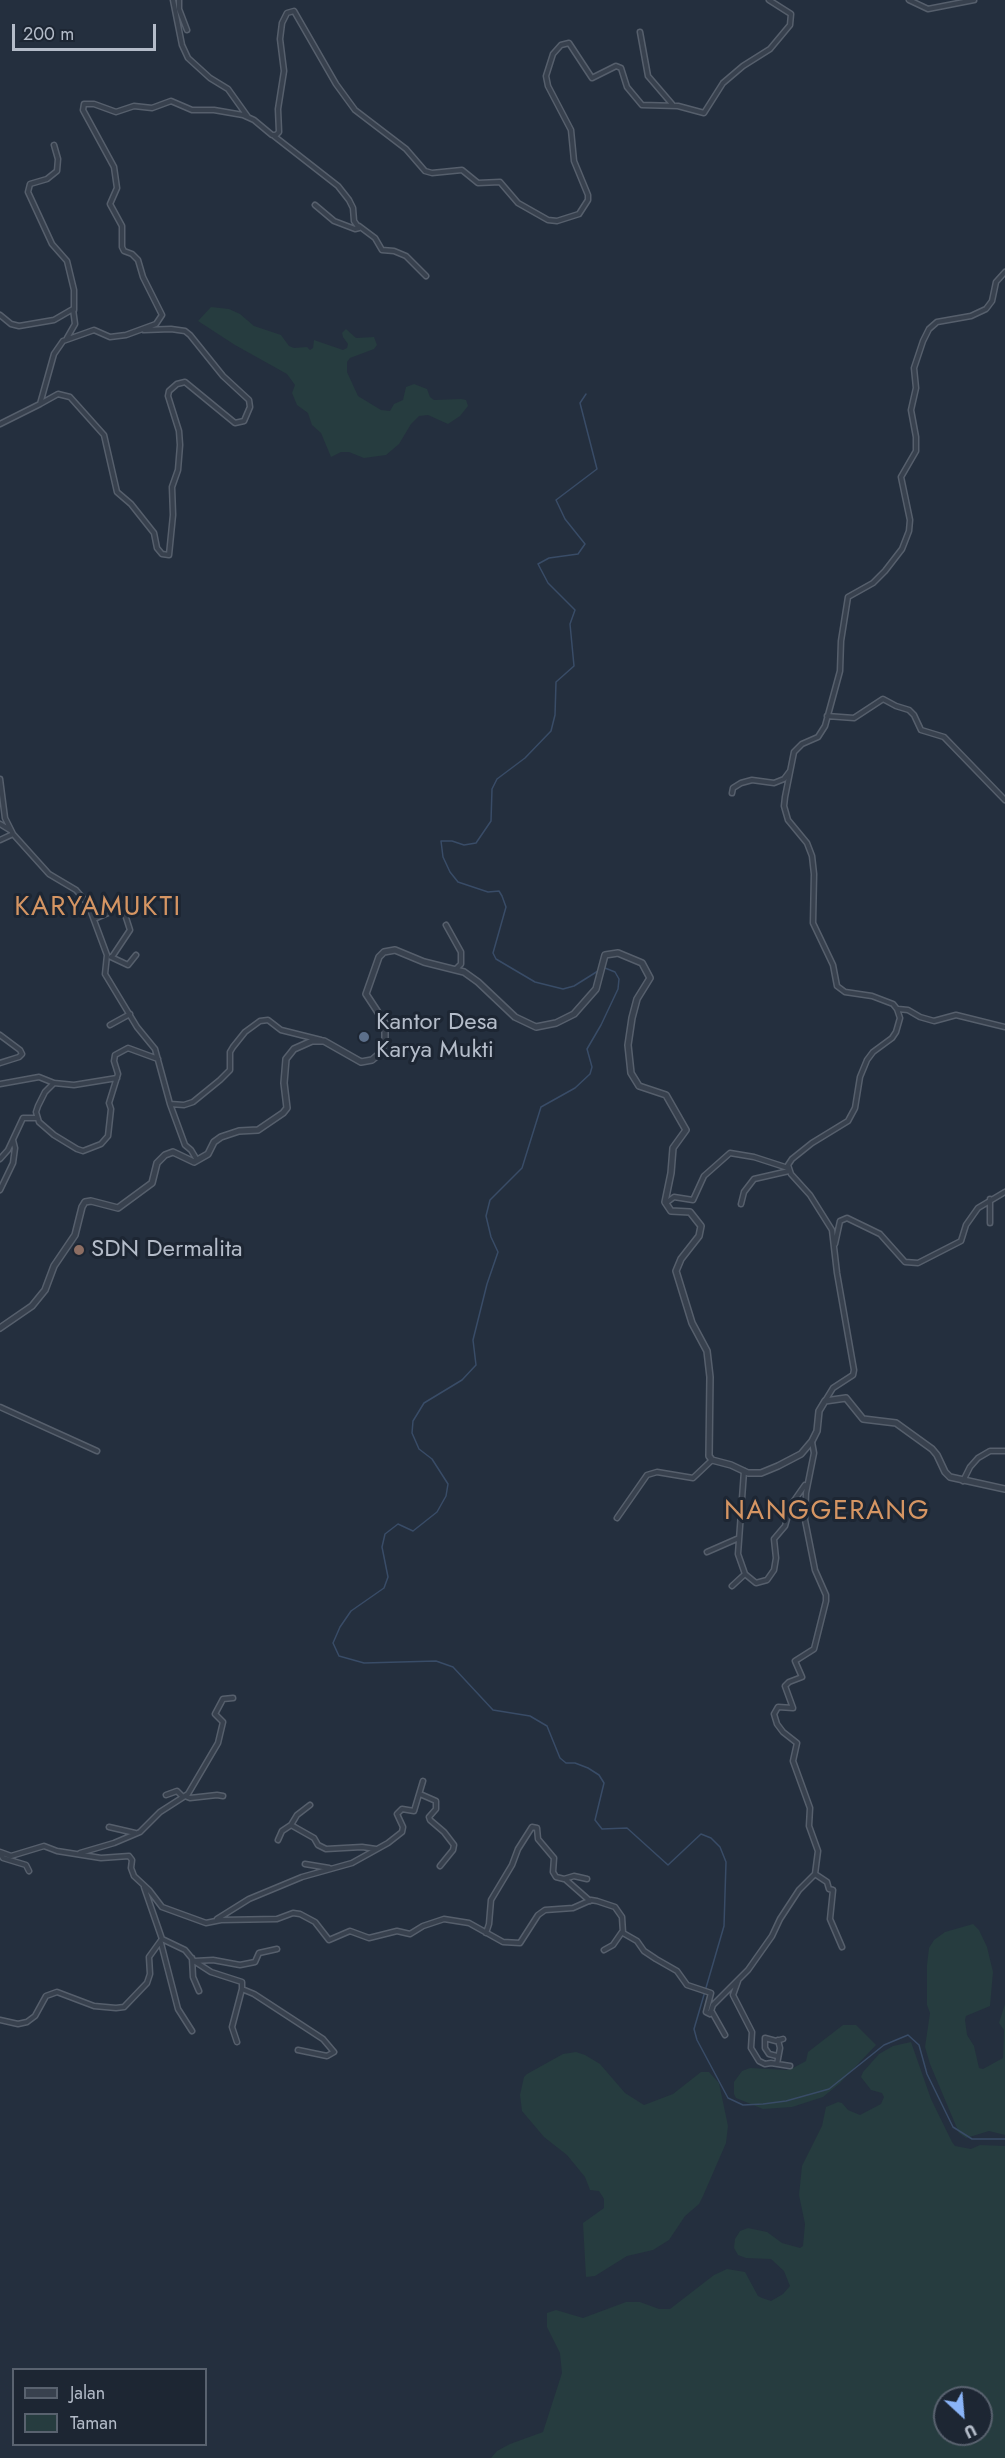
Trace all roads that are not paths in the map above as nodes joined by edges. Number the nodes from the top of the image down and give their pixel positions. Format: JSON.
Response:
{"nodes":[{"id":1,"x":173,"y":0,"type":"edge"},
{"id":2,"x":179,"y":0,"type":"edge"},
{"id":3,"x":769,"y":0,"type":"edge"},
{"id":4,"x":909,"y":0,"type":"edge"},
{"id":5,"x":974,"y":0,"type":"edge"},
{"id":6,"x":187,"y":30,"type":"dead end"},
{"id":7,"x":640,"y":32,"type":"dead end"},
{"id":8,"x":672,"y":105,"type":"junction"},
{"id":9,"x":249,"y":117,"type":"junction"},
{"id":10,"x":274,"y":136,"type":"junction"},
{"id":11,"x":54,"y":145,"type":"dead end"},
{"id":12,"x":315,"y":205,"type":"dead end"},
{"id":13,"x":359,"y":226,"type":"junction"},
{"id":14,"x":1005,"y":272,"type":"edge"},
{"id":15,"x":426,"y":276,"type":"dead end"},
{"id":16,"x":74,"y":310,"type":"junction"},
{"id":17,"x":0,"y":315,"type":"edge"},
{"id":18,"x":137,"y":331,"type":"junction"},
{"id":19,"x":66,"y":339,"type":"junction"},
{"id":20,"x":40,"y":404,"type":"junction"},
{"id":21,"x":0,"y":424,"type":"edge"},
{"id":22,"x":827,"y":716,"type":"junction"},
{"id":23,"x":790,"y":770,"type":"junction"},
{"id":24,"x":0,"y":779,"type":"edge"},
{"id":25,"x":732,"y":793,"type":"dead end"},
{"id":26,"x":1005,"y":800,"type":"edge"},
{"id":27,"x":0,"y":824,"type":"edge"},
{"id":28,"x":11,"y":832,"type":"junction"},
{"id":29,"x":0,"y":840,"type":"edge"},
{"id":30,"x":94,"y":919,"type":"junction"},
{"id":31,"x":446,"y":925,"type":"dead end"},
{"id":32,"x":136,"y":955,"type":"dead end"},
{"id":33,"x":110,"y":956,"type":"junction"},
{"id":34,"x":456,"y":969,"type":"junction"},
{"id":35,"x":897,"y":1009,"type":"junction"},
{"id":36,"x":130,"y":1014,"type":"junction"},
{"id":37,"x":110,"y":1025,"type":"dead end"},
{"id":38,"x":1005,"y":1027,"type":"edge"},
{"id":39,"x":0,"y":1035,"type":"edge"},
{"id":40,"x":324,"y":1041,"type":"junction"},
{"id":41,"x":159,"y":1059,"type":"junction"},
{"id":42,"x":0,"y":1063,"type":"edge"},
{"id":43,"x":117,"y":1078,"type":"junction"},
{"id":44,"x":54,"y":1083,"type":"junction"},
{"id":45,"x":0,"y":1084,"type":"edge"},
{"id":46,"x":170,"y":1104,"type":"junction"},
{"id":47,"x":37,"y":1118,"type":"junction"},
{"id":48,"x":12,"y":1139,"type":"junction"},
{"id":49,"x":0,"y":1159,"type":"edge"},
{"id":50,"x":198,"y":1161,"type":"junction"},
{"id":51,"x":789,"y":1170,"type":"junction"},
{"id":52,"x":0,"y":1190,"type":"edge"},
{"id":53,"x":1005,"y":1192,"type":"edge"},
{"id":54,"x":990,"y":1200,"type":"junction"},
{"id":55,"x":665,"y":1203,"type":"junction"},
{"id":56,"x":741,"y":1204,"type":"dead end"},
{"id":57,"x":990,"y":1223,"type":"dead end"},
{"id":58,"x":835,"y":1248,"type":"junction"},
{"id":59,"x":0,"y":1328,"type":"edge"},
{"id":60,"x":825,"y":1401,"type":"junction"},
{"id":61,"x":0,"y":1407,"type":"edge"},
{"id":62,"x":812,"y":1441,"type":"junction"},
{"id":63,"x":98,"y":1451,"type":"dead end"},
{"id":64,"x":1005,"y":1451,"type":"edge"},
{"id":65,"x":712,"y":1460,"type":"junction"},
{"id":66,"x":744,"y":1471,"type":"junction"},
{"id":67,"x":963,"y":1481,"type":"junction"},
{"id":68,"x":807,"y":1482,"type":"junction"},
{"id":69,"x":1005,"y":1489,"type":"edge"},
{"id":70,"x":617,"y":1518,"type":"dead end"},
{"id":71,"x":739,"y":1538,"type":"junction"},
{"id":72,"x":707,"y":1552,"type":"dead end"},
{"id":73,"x":745,"y":1574,"type":"junction"},
{"id":74,"x":732,"y":1586,"type":"dead end"},
{"id":75,"x":233,"y":1698,"type":"dead end"},
{"id":76,"x":423,"y":1781,"type":"dead end"},
{"id":77,"x":420,"y":1794,"type":"junction"},
{"id":78,"x":166,"y":1795,"type":"dead end"},
{"id":79,"x":223,"y":1796,"type":"dead end"},
{"id":80,"x":184,"y":1797,"type":"junction"},
{"id":81,"x":310,"y":1805,"type":"dead end"},
{"id":82,"x":291,"y":1825,"type":"junction"},
{"id":83,"x":109,"y":1827,"type":"dead end"},
{"id":84,"x":135,"y":1834,"type":"junction"},
{"id":85,"x":278,"y":1840,"type":"dead end"},
{"id":86,"x":377,"y":1849,"type":"junction"},
{"id":87,"x":0,"y":1852,"type":"edge"},
{"id":88,"x":76,"y":1854,"type":"junction"},
{"id":89,"x":305,"y":1864,"type":"dead end"},
{"id":90,"x":440,"y":1866,"type":"dead end"},
{"id":91,"x":333,"y":1869,"type":"junction"},
{"id":92,"x":29,"y":1871,"type":"dead end"},
{"id":93,"x":815,"y":1874,"type":"junction"},
{"id":94,"x":564,"y":1879,"type":"junction"},
{"id":95,"x":587,"y":1879,"type":"dead end"},
{"id":96,"x":142,"y":1884,"type":"junction"},
{"id":97,"x":590,"y":1901,"type":"junction"},
{"id":98,"x":209,"y":1923,"type":"junction"},
{"id":99,"x":622,"y":1931,"type":"junction"},
{"id":100,"x":486,"y":1933,"type":"junction"},
{"id":101,"x":162,"y":1940,"type":"junction"},
{"id":102,"x":843,"y":1947,"type":"dead end"},
{"id":103,"x":277,"y":1949,"type":"dead end"},
{"id":104,"x":604,"y":1950,"type":"dead end"},
{"id":105,"x":190,"y":1955,"type":"junction"},
{"id":106,"x":194,"y":1961,"type":"junction"},
{"id":107,"x":738,"y":1981,"type":"junction"},
{"id":108,"x":242,"y":1989,"type":"junction"},
{"id":109,"x":199,"y":1991,"type":"dead end"},
{"id":110,"x":712,"y":2012,"type":"junction"},
{"id":111,"x":0,"y":2020,"type":"edge"},
{"id":112,"x":192,"y":2031,"type":"dead end"},
{"id":113,"x":725,"y":2035,"type":"dead end"},
{"id":114,"x":752,"y":2036,"type":"junction"},
{"id":115,"x":237,"y":2042,"type":"dead end"},
{"id":116,"x":765,"y":2042,"type":"junction"},
{"id":117,"x":298,"y":2050,"type":"dead end"},
{"id":118,"x":777,"y":2056,"type":"junction"},
{"id":119,"x":777,"y":2064,"type":"junction"},
{"id":120,"x":790,"y":2066,"type":"dead end"}],
"edges":[{"from":1,"to":9,"type":"street"},
{"from":2,"to":6,"type":"street"},
{"from":3,"to":8,"type":"street"},
{"from":4,"to":5,"type":"street"},
{"from":7,"to":8,"type":"street"},
{"from":8,"to":10,"type":"street"},
{"from":9,"to":10,"type":"street"},
{"from":9,"to":18,"type":"street"},
{"from":10,"to":13,"type":"street"},
{"from":11,"to":16,"type":"street"},
{"from":12,"to":13,"type":"street"},
{"from":13,"to":15,"type":"street"},
{"from":14,"to":22,"type":"street"},
{"from":16,"to":17,"type":"street"},
{"from":16,"to":19,"type":"street"},
{"from":18,"to":19,"type":"street"},
{"from":18,"to":20,"type":"street"},
{"from":19,"to":20,"type":"street"},
{"from":20,"to":21,"type":"street"},
{"from":22,"to":23,"type":"street"},
{"from":22,"to":26,"type":"street"},
{"from":23,"to":25,"type":"street"},
{"from":23,"to":35,"type":"street"},
{"from":24,"to":28,"type":"street"},
{"from":27,"to":28,"type":"street"},
{"from":28,"to":29,"type":"street"},
{"from":28,"to":30,"type":"street"},
{"from":30,"to":33,"type":"street"},
{"from":30,"to":33,"type":"street"},
{"from":31,"to":34,"type":"street"},
{"from":32,"to":33,"type":"street"},
{"from":33,"to":36,"type":"street"},
{"from":34,"to":40,"type":"street"},
{"from":34,"to":55,"type":"street"},
{"from":35,"to":38,"type":"street"},
{"from":35,"to":51,"type":"street"},
{"from":36,"to":37,"type":"street"},
{"from":36,"to":41,"type":"street"},
{"from":39,"to":42,"type":"street"},
{"from":40,"to":46,"type":"street"},
{"from":40,"to":50,"type":"street"},
{"from":41,"to":43,"type":"street"},
{"from":41,"to":46,"type":"street"},
{"from":43,"to":44,"type":"street"},
{"from":43,"to":47,"type":"street"},
{"from":44,"to":45,"type":"street"},
{"from":44,"to":47,"type":"street"},
{"from":46,"to":50,"type":"street"},
{"from":47,"to":48,"type":"street"},
{"from":48,"to":49,"type":"street"},
{"from":48,"to":52,"type":"street"},
{"from":50,"to":59,"type":"street"},
{"from":51,"to":55,"type":"street"},
{"from":51,"to":56,"type":"street"},
{"from":51,"to":58,"type":"street"},
{"from":53,"to":54,"type":"street"},
{"from":54,"to":57,"type":"street"},
{"from":54,"to":58,"type":"street"},
{"from":55,"to":65,"type":"street"},
{"from":58,"to":60,"type":"street"},
{"from":60,"to":62,"type":"street"},
{"from":60,"to":67,"type":"street"},
{"from":61,"to":63,"type":"street"},
{"from":62,"to":66,"type":"street"},
{"from":62,"to":68,"type":"street"},
{"from":64,"to":67,"type":"street"},
{"from":65,"to":66,"type":"street"},
{"from":65,"to":70,"type":"street"},
{"from":66,"to":71,"type":"street"},
{"from":67,"to":69,"type":"street"},
{"from":68,"to":73,"type":"street"},
{"from":68,"to":93,"type":"street"},
{"from":71,"to":72,"type":"street"},
{"from":71,"to":73,"type":"street"},
{"from":73,"to":74,"type":"street"},
{"from":75,"to":80,"type":"street"},
{"from":76,"to":77,"type":"street"},
{"from":77,"to":86,"type":"street"},
{"from":77,"to":90,"type":"street"},
{"from":78,"to":80,"type":"street"},
{"from":79,"to":80,"type":"street"},
{"from":80,"to":84,"type":"street"},
{"from":81,"to":82,"type":"street"},
{"from":82,"to":85,"type":"street"},
{"from":82,"to":86,"type":"street"},
{"from":83,"to":84,"type":"street"},
{"from":84,"to":88,"type":"street"},
{"from":86,"to":91,"type":"street"},
{"from":87,"to":88,"type":"street"},
{"from":87,"to":92,"type":"street"},
{"from":88,"to":96,"type":"street"},
{"from":89,"to":91,"type":"street"},
{"from":91,"to":98,"type":"street"},
{"from":93,"to":102,"type":"street"},
{"from":93,"to":107,"type":"street"},
{"from":94,"to":95,"type":"street"},
{"from":94,"to":97,"type":"street"},
{"from":94,"to":100,"type":"street"},
{"from":96,"to":98,"type":"street"},
{"from":96,"to":101,"type":"street"},
{"from":97,"to":99,"type":"street"},
{"from":97,"to":100,"type":"street"},
{"from":98,"to":100,"type":"street"},
{"from":99,"to":104,"type":"street"},
{"from":99,"to":110,"type":"street"},
{"from":101,"to":105,"type":"street"},
{"from":101,"to":111,"type":"street"},
{"from":101,"to":112,"type":"street"},
{"from":103,"to":106,"type":"street"},
{"from":105,"to":106,"type":"street"},
{"from":105,"to":109,"type":"street"},
{"from":106,"to":108,"type":"street"},
{"from":107,"to":110,"type":"street"},
{"from":107,"to":114,"type":"street"},
{"from":108,"to":115,"type":"street"},
{"from":108,"to":117,"type":"street"},
{"from":110,"to":113,"type":"street"},
{"from":114,"to":116,"type":"street"},
{"from":114,"to":119,"type":"street"},
{"from":116,"to":118,"type":"street"},
{"from":116,"to":118,"type":"street"},
{"from":118,"to":119,"type":"street"},
{"from":119,"to":120,"type":"street"}]}
